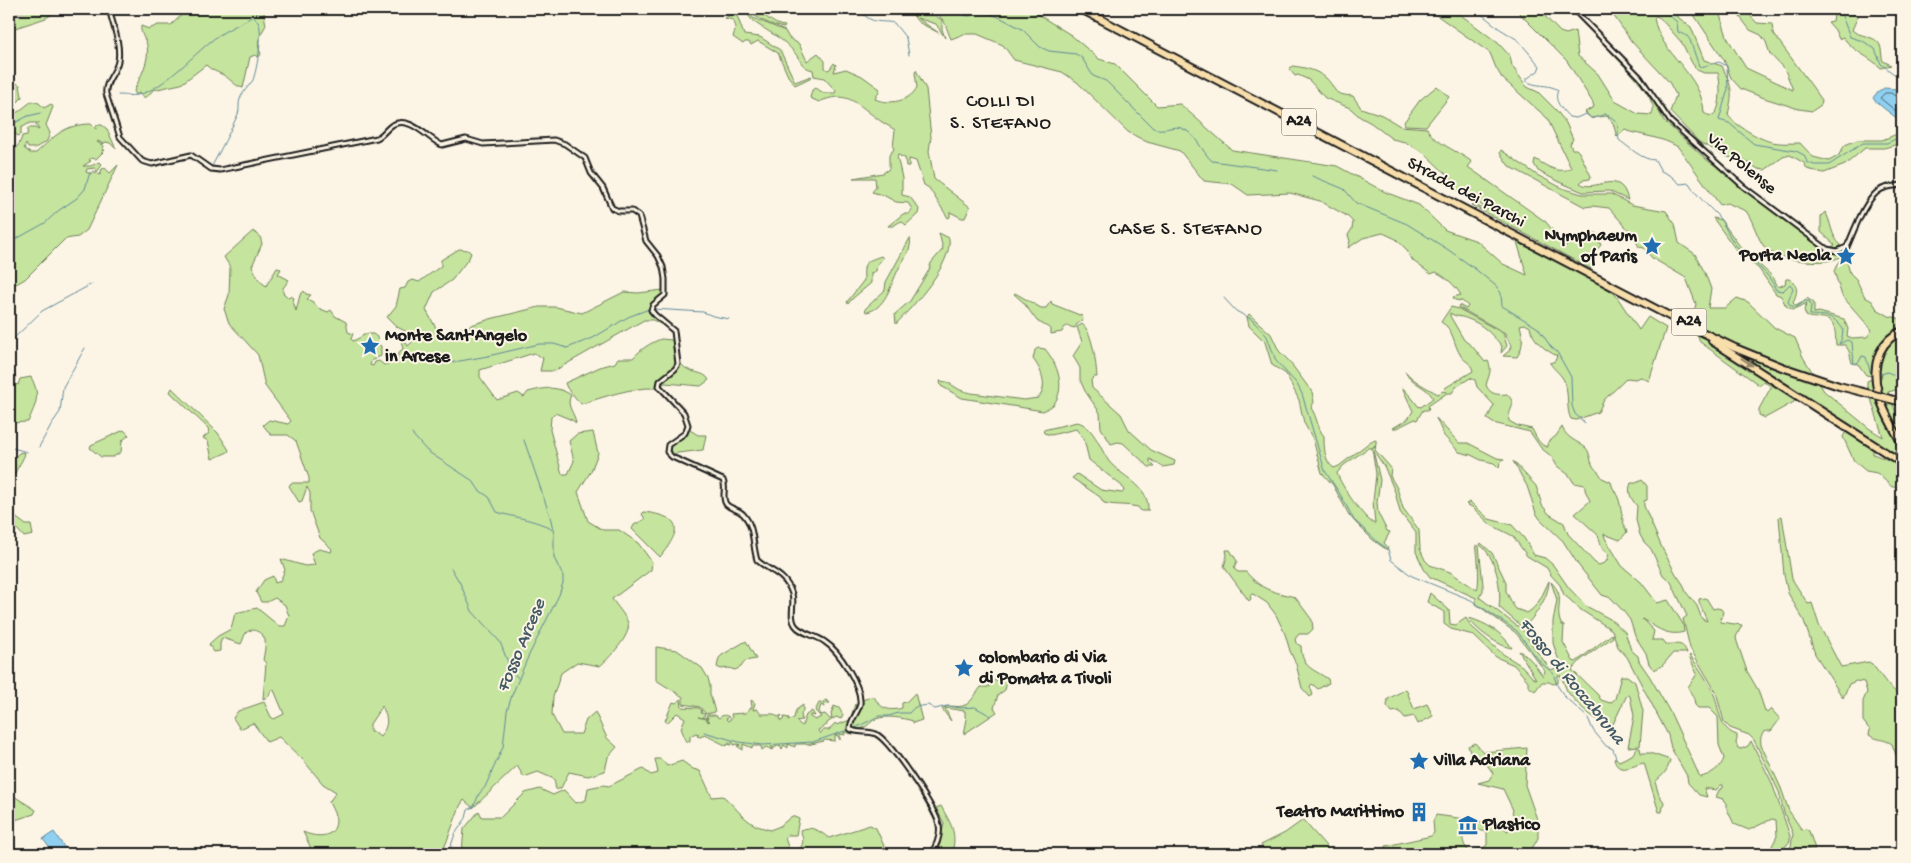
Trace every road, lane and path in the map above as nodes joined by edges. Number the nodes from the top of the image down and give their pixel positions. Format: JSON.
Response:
{"nodes":[{"id":1,"x":109,"y":9,"type":"edge"},
{"id":2,"x":1080,"y":9,"type":"edge"},
{"id":3,"x":1089,"y":9,"type":"edge"},
{"id":4,"x":1573,"y":9,"type":"edge"},
{"id":5,"x":1902,"y":185,"type":"edge"},
{"id":6,"x":1515,"y":234,"type":"junction"},
{"id":7,"x":1598,"y":277,"type":"junction"},
{"id":8,"x":1675,"y":319,"type":"junction"},
{"id":9,"x":1902,"y":331,"type":"edge"},
{"id":10,"x":1782,"y":365,"type":"junction"},
{"id":11,"x":1902,"y":400,"type":"edge"},
{"id":12,"x":1902,"y":444,"type":"edge"},
{"id":13,"x":1902,"y":463,"type":"edge"},
{"id":14,"x":931,"y":854,"type":"edge"}],
"edges":[{"from":1,"to":14,"type":"street"},
{"from":2,"to":6,"type":"highway","name":"Strada dei Parchi","number":"A24"},
{"from":3,"to":6,"type":"highway","name":"Strada dei Parchi","number":"A24"},
{"from":4,"to":5,"type":"street","name":"Via Polense"},
{"from":6,"to":7,"type":"highway","name":"Strada dei Parchi","number":"A24"},
{"from":7,"to":8,"type":"highway","name":"Strada dei Parchi","number":"A24"},
{"from":7,"to":10,"type":"highway","name":"Strada dei Parchi","number":"A24"},
{"from":8,"to":10,"type":"highway","name":"Strada dei Parchi","number":"A24"},
{"from":8,"to":13,"type":"highway","one_way":true},
{"from":9,"to":12,"type":"highway"},
{"from":10,"to":11,"type":"highway","name":"Strada dei Parchi","number":"A24","bridge":true}]}
